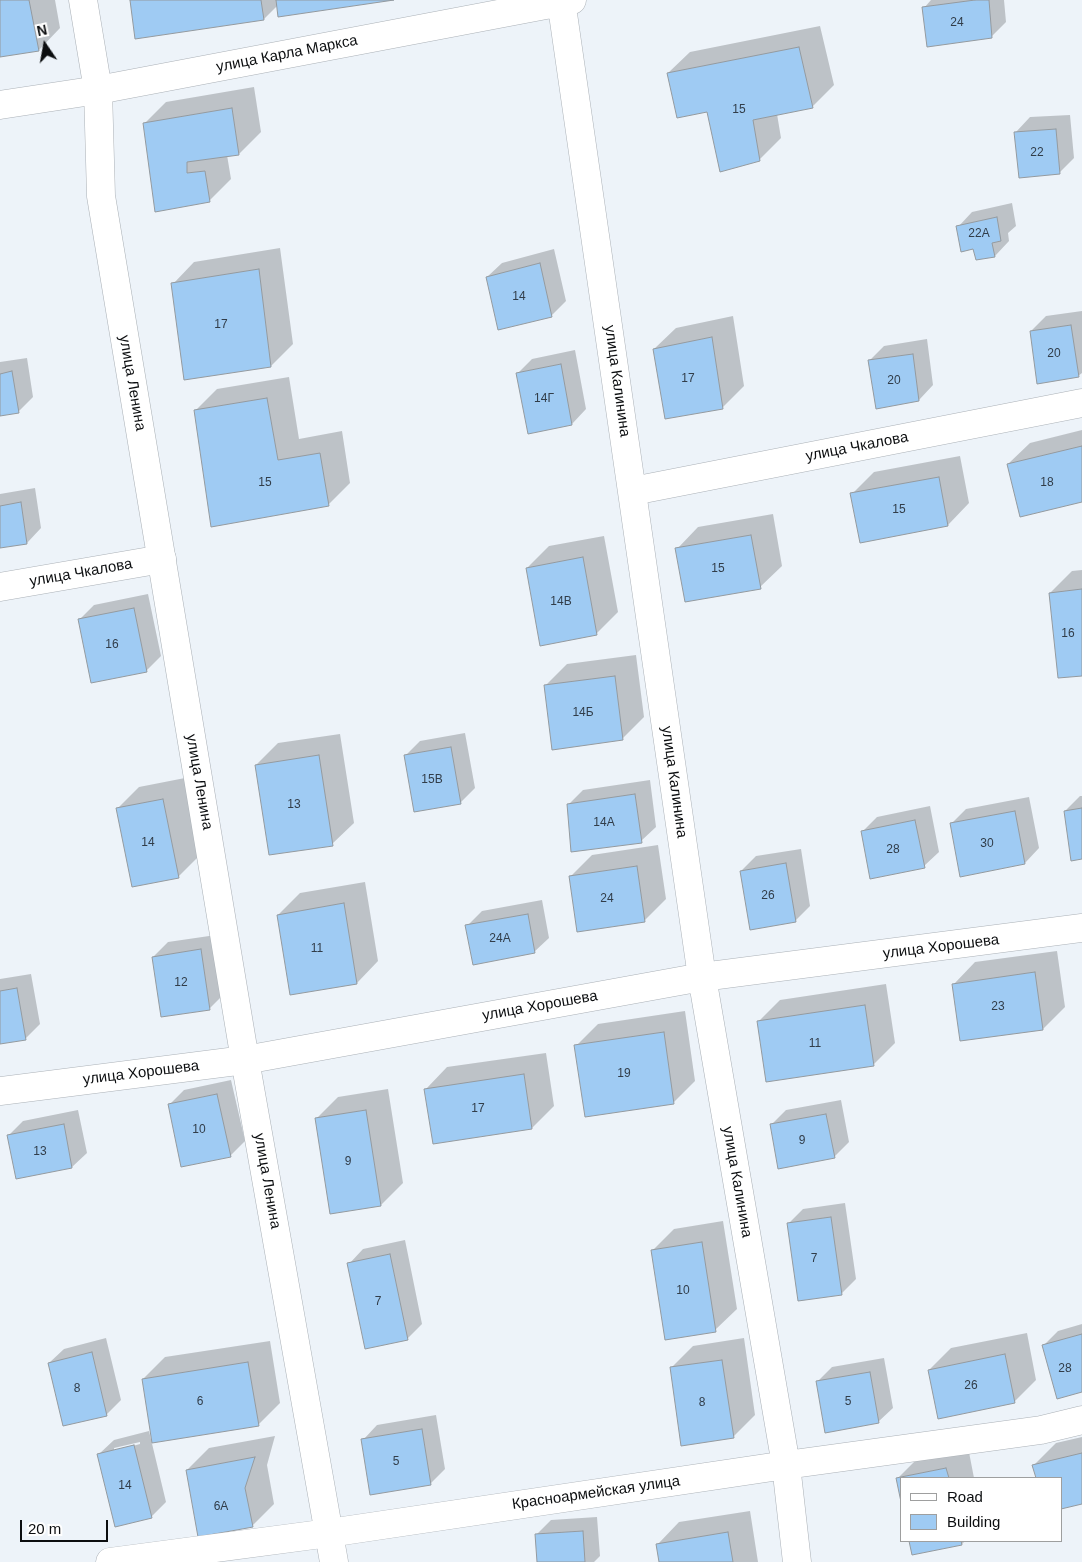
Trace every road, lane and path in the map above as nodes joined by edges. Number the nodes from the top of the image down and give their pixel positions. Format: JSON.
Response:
{"nodes":[{"id":1,"x":83,"y":0,"type":"edge"},
{"id":2,"x":565,"y":1,"type":"edge"},
{"id":3,"x":98,"y":90,"type":"junction"},
{"id":4,"x":0,"y":104,"type":"edge"},
{"id":5,"x":1082,"y":403,"type":"edge"},
{"id":6,"x":633,"y":491,"type":"junction"},
{"id":7,"x":162,"y":559,"type":"junction"},
{"id":8,"x":0,"y":587,"type":"edge"},
{"id":9,"x":1082,"y":928,"type":"edge"},
{"id":10,"x":702,"y":977,"type":"junction"},
{"id":11,"x":246,"y":1060,"type":"junction"},
{"id":12,"x":0,"y":1091,"type":"edge"},
{"id":13,"x":1082,"y":1420,"type":"edge"},
{"id":14,"x":786,"y":1465,"type":"junction"},
{"id":15,"x":329,"y":1533,"type":"junction"},
{"id":16,"x":110,"y":1562,"type":"edge"},
{"id":17,"x":334,"y":1562,"type":"edge"},
{"id":18,"x":797,"y":1562,"type":"edge"}],
"edges":[{"from":1,"to":3,"type":"street","name":"улица Ленина"},
{"from":2,"to":3,"type":"street","name":"улица Карла Маркса"},
{"from":2,"to":6,"type":"street","name":"улица Калинина"},
{"from":3,"to":4,"type":"street","name":"улица Карла Маркса"},
{"from":3,"to":7,"type":"street","name":"улица Ленина"},
{"from":5,"to":6,"type":"street","name":"улица Чкалова"},
{"from":6,"to":10,"type":"street","name":"улица Калинина"},
{"from":7,"to":8,"type":"street","name":"улица Чкалова"},
{"from":7,"to":11,"type":"street","name":"улица Ленина"},
{"from":9,"to":10,"type":"street","name":"улица Хорошева"},
{"from":10,"to":11,"type":"street","name":"улица Хорошева"},
{"from":10,"to":14,"type":"street","name":"улица Калинина"},
{"from":11,"to":12,"type":"street","name":"улица Хорошева"},
{"from":11,"to":15,"type":"street","name":"улица Ленина"},
{"from":13,"to":14,"type":"street","name":"Красноармейская улица"},
{"from":14,"to":15,"type":"street","name":"Красноармейская улица"},
{"from":14,"to":18,"type":"street","name":"улица Калинина"},
{"from":15,"to":16,"type":"street","name":"Красноармейская улица"},
{"from":15,"to":17,"type":"street","name":"улица Ленина"}]}
